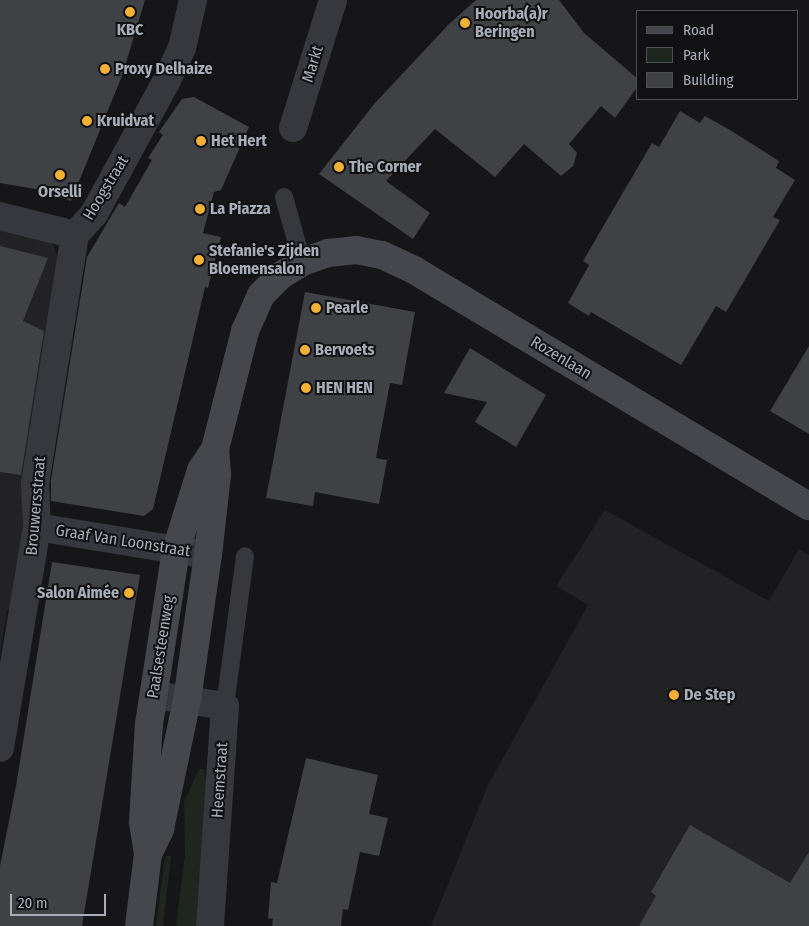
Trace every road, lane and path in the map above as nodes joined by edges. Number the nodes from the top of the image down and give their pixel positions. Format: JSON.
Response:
{"nodes":[{"id":1,"x":193,"y":0,"type":"edge"},
{"id":2,"x":333,"y":0,"type":"edge"},
{"id":3,"x":294,"y":128,"type":"dead end"},
{"id":4,"x":284,"y":197,"type":"dead end"},
{"id":5,"x":0,"y":216,"type":"edge"},
{"id":6,"x":75,"y":235,"type":"junction"},
{"id":7,"x":302,"y":262,"type":"junction"},
{"id":8,"x":215,"y":449,"type":"junction"},
{"id":9,"x":809,"y":506,"type":"edge"},
{"id":10,"x":37,"y":527,"type":"junction"},
{"id":11,"x":176,"y":550,"type":"junction"},
{"id":12,"x":208,"y":555,"type":"junction"},
{"id":13,"x":245,"y":556,"type":"dead end"},
{"id":14,"x":154,"y":695,"type":"junction"},
{"id":15,"x":188,"y":700,"type":"junction"},
{"id":16,"x":225,"y":706,"type":"junction"},
{"id":17,"x":0,"y":748,"type":"edge"},
{"id":18,"x":148,"y":854,"type":"junction"},
{"id":19,"x":139,"y":926,"type":"edge"},
{"id":20,"x":210,"y":926,"type":"edge"}],
"edges":[{"from":1,"to":6,"type":"street","name":"Hoogstraat"},
{"from":2,"to":3,"type":"street","name":"Markt"},
{"from":4,"to":7,"type":"lane"},
{"from":5,"to":6,"type":"street","name":"Hoogstraat"},
{"from":6,"to":10,"type":"street","name":"Brouwersstraat"},
{"from":7,"to":8,"type":"street","name":"Paalsesteenweg"},
{"from":7,"to":9,"type":"street","name":"Rozenlaan"},
{"from":8,"to":11,"type":"street","name":"Paalsesteenweg"},
{"from":8,"to":12,"type":"street","name":"Paalsesteenweg"},
{"from":10,"to":11,"type":"street","name":"Graaf Van Loonstraat"},
{"from":10,"to":17,"type":"street","name":"Brouwersstraat"},
{"from":11,"to":12,"type":"street","name":"Graaf Van Loonstraat"},
{"from":11,"to":14,"type":"street","name":"Paalsesteenweg"},
{"from":12,"to":15,"type":"street","name":"Paalsesteenweg"},
{"from":13,"to":16,"type":"lane"},
{"from":14,"to":15,"type":"street"},
{"from":14,"to":18,"type":"street","name":"Paalsesteenweg"},
{"from":15,"to":16,"type":"street"},
{"from":15,"to":18,"type":"street","name":"Paalsesteenweg"},
{"from":16,"to":20,"type":"street","name":"Heemstraat"},
{"from":18,"to":19,"type":"street","name":"Paalsesteenweg"}]}
